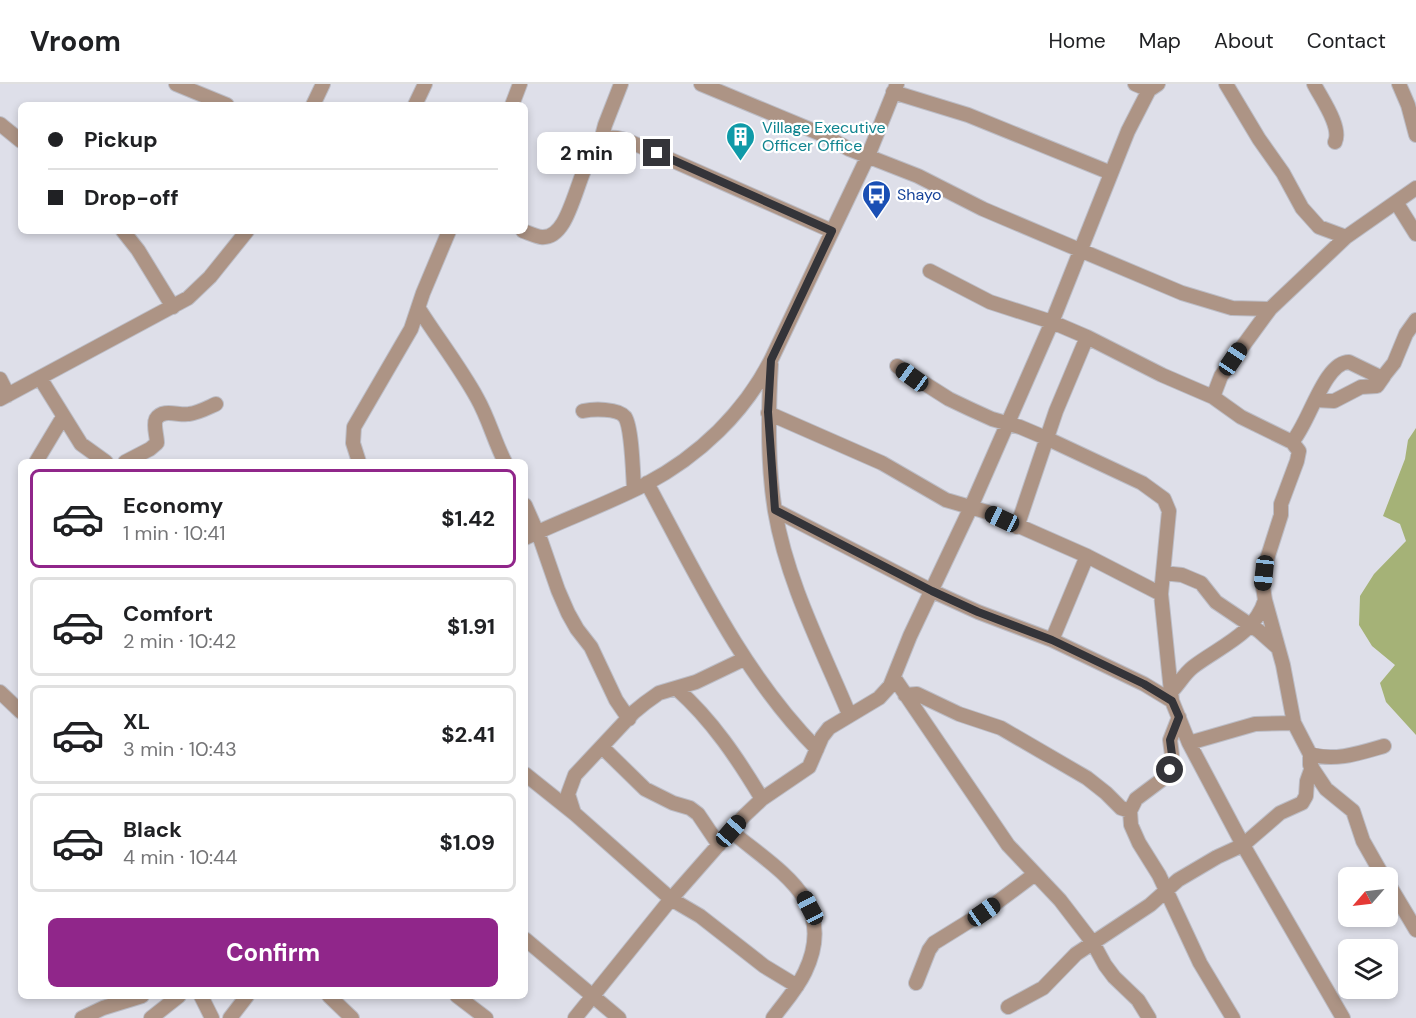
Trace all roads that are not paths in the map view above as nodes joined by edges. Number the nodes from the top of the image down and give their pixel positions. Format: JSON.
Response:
{"nodes":[{"id":1,"x":176,"y":84,"type":"edge"},
{"id":2,"x":323,"y":84,"type":"edge"},
{"id":3,"x":425,"y":84,"type":"edge"},
{"id":4,"x":520,"y":84,"type":"edge"},
{"id":5,"x":621,"y":84,"type":"edge"},
{"id":6,"x":701,"y":84,"type":"edge"},
{"id":7,"x":1135,"y":84,"type":"edge"},
{"id":8,"x":1226,"y":84,"type":"edge"},
{"id":9,"x":1314,"y":84,"type":"edge"},
{"id":10,"x":1399,"y":84,"type":"edge"},
{"id":11,"x":1153,"y":87,"type":"edge"},
{"id":12,"x":895,"y":88,"type":"edge"},
{"id":13,"x":220,"y":102,"type":"edge"},
{"id":14,"x":314,"y":102,"type":"edge"},
{"id":15,"x":416,"y":102,"type":"edge"},
{"id":16,"x":513,"y":102,"type":"edge"},
{"id":17,"x":1412,"y":106,"type":"edge"},
{"id":18,"x":0,"y":124,"type":"edge"},
{"id":19,"x":1416,"y":135,"type":"edge"},
{"id":20,"x":18,"y":139,"type":"edge"},
{"id":21,"x":1335,"y":142,"type":"dead end"},
{"id":22,"x":600,"y":144,"type":"junction"},
{"id":23,"x":868,"y":156,"type":"junction"},
{"id":24,"x":1111,"y":173,"type":"junction"},
{"id":25,"x":1416,"y":188,"type":"edge"},
{"id":26,"x":1396,"y":202,"type":"junction"},
{"id":27,"x":832,"y":231,"type":"junction"},
{"id":28,"x":528,"y":233,"type":"edge"},
{"id":29,"x":125,"y":234,"type":"edge"},
{"id":30,"x":245,"y":234,"type":"edge"},
{"id":31,"x":448,"y":234,"type":"edge"},
{"id":32,"x":1416,"y":234,"type":"edge"},
{"id":33,"x":1346,"y":237,"type":"junction"},
{"id":34,"x":1079,"y":250,"type":"junction"},
{"id":35,"x":930,"y":271,"type":"dead end"},
{"id":36,"x":173,"y":307,"type":"junction"},
{"id":37,"x":419,"y":309,"type":"junction"},
{"id":38,"x":1270,"y":309,"type":"junction"},
{"id":39,"x":1416,"y":320,"type":"edge"},
{"id":40,"x":1052,"y":322,"type":"junction"},
{"id":41,"x":1087,"y":337,"type":"junction"},
{"id":42,"x":771,"y":360,"type":"junction"},
{"id":43,"x":897,"y":366,"type":"dead end"},
{"id":44,"x":1384,"y":376,"type":"junction"},
{"id":45,"x":40,"y":378,"type":"junction"},
{"id":46,"x":0,"y":379,"type":"edge"},
{"id":47,"x":4,"y":397,"type":"edge"},
{"id":48,"x":1213,"y":397,"type":"junction"},
{"id":49,"x":1316,"y":400,"type":"junction"},
{"id":50,"x":216,"y":404,"type":"dead end"},
{"id":51,"x":583,"y":411,"type":"dead end"},
{"id":52,"x":768,"y":412,"type":"junction"},
{"id":53,"x":63,"y":417,"type":"junction"},
{"id":54,"x":1006,"y":424,"type":"junction"},
{"id":55,"x":1046,"y":438,"type":"junction"},
{"id":56,"x":1292,"y":442,"type":"junction"},
{"id":57,"x":38,"y":459,"type":"edge"},
{"id":58,"x":102,"y":459,"type":"edge"},
{"id":59,"x":131,"y":459,"type":"edge"},
{"id":60,"x":358,"y":459,"type":"edge"},
{"id":61,"x":503,"y":459,"type":"edge"},
{"id":62,"x":640,"y":486,"type":"junction"},
{"id":63,"x":971,"y":507,"type":"junction"},
{"id":64,"x":775,"y":510,"type":"junction"},
{"id":65,"x":528,"y":520,"type":"edge"},
{"id":66,"x":1017,"y":527,"type":"junction"},
{"id":67,"x":531,"y":535,"type":"edge"},
{"id":68,"x":1088,"y":556,"type":"junction"},
{"id":69,"x":1163,"y":573,"type":"junction"},
{"id":70,"x":932,"y":591,"type":"junction"},
{"id":71,"x":1161,"y":594,"type":"junction"},
{"id":72,"x":1265,"y":600,"type":"junction"},
{"id":73,"x":1250,"y":625,"type":"junction"},
{"id":74,"x":1052,"y":640,"type":"junction"},
{"id":75,"x":1278,"y":648,"type":"junction"},
{"id":76,"x":744,"y":659,"type":"junction"},
{"id":77,"x":895,"y":679,"type":"junction"},
{"id":78,"x":677,"y":689,"type":"junction"},
{"id":79,"x":0,"y":692,"type":"edge"},
{"id":80,"x":905,"y":695,"type":"junction"},
{"id":81,"x":1172,"y":696,"type":"junction"},
{"id":82,"x":940,"y":705,"type":"junction"},
{"id":83,"x":18,"y":709,"type":"edge"},
{"id":84,"x":849,"y":714,"type":"junction"},
{"id":85,"x":1179,"y":717,"type":"junction"},
{"id":86,"x":629,"y":719,"type":"junction"},
{"id":87,"x":1294,"y":723,"type":"junction"},
{"id":88,"x":930,"y":729,"type":"junction"},
{"id":89,"x":1189,"y":742,"type":"junction"},
{"id":90,"x":1384,"y":746,"type":"dead end"},
{"id":91,"x":602,"y":747,"type":"junction"},
{"id":92,"x":817,"y":749,"type":"junction"},
{"id":93,"x":1311,"y":760,"type":"junction"},
{"id":94,"x":528,"y":776,"type":"edge"},
{"id":95,"x":762,"y":799,"type":"junction"},
{"id":96,"x":1130,"y":811,"type":"junction"},
{"id":97,"x":575,"y":814,"type":"junction"},
{"id":98,"x":731,"y":831,"type":"junction"},
{"id":99,"x":719,"y":845,"type":"junction"},
{"id":100,"x":1243,"y":845,"type":"junction"},
{"id":101,"x":1378,"y":867,"type":"edge"},
{"id":102,"x":1035,"y":874,"type":"junction"},
{"id":103,"x":1166,"y":890,"type":"junction"},
{"id":104,"x":671,"y":899,"type":"junction"},
{"id":105,"x":1398,"y":900,"type":"edge"},
{"id":106,"x":1416,"y":930,"type":"edge"},
{"id":107,"x":528,"y":941,"type":"edge"},
{"id":108,"x":1093,"y":943,"type":"junction"},
{"id":109,"x":916,"y":983,"type":"dead end"},
{"id":110,"x":797,"y":986,"type":"junction"},
{"id":111,"x":593,"y":995,"type":"junction"},
{"id":112,"x":132,"y":999,"type":"edge"},
{"id":113,"x":175,"y":999,"type":"edge"},
{"id":114,"x":202,"y":999,"type":"edge"},
{"id":115,"x":245,"y":999,"type":"edge"},
{"id":116,"x":332,"y":999,"type":"edge"},
{"id":117,"x":461,"y":999,"type":"edge"},
{"id":118,"x":1008,"y":1007,"type":"dead end"},
{"id":119,"x":82,"y":1018,"type":"edge"},
{"id":120,"x":151,"y":1018,"type":"edge"},
{"id":121,"x":212,"y":1018,"type":"edge"},
{"id":122,"x":229,"y":1018,"type":"edge"},
{"id":123,"x":352,"y":1018,"type":"edge"},
{"id":124,"x":486,"y":1018,"type":"edge"},
{"id":125,"x":575,"y":1018,"type":"edge"},
{"id":126,"x":619,"y":1018,"type":"edge"},
{"id":127,"x":773,"y":1018,"type":"edge"},
{"id":128,"x":1149,"y":1018,"type":"edge"},
{"id":129,"x":1233,"y":1018,"type":"edge"},
{"id":130,"x":1343,"y":1018,"type":"edge"}],
"edges":[{"from":1,"to":13,"type":"street"},
{"from":2,"to":14,"type":"street"},
{"from":3,"to":15,"type":"street"},
{"from":4,"to":16,"type":"street"},
{"from":5,"to":22,"type":"street"},
{"from":6,"to":23,"type":"street"},
{"from":7,"to":11,"type":"street"},
{"from":8,"to":33,"type":"street"},
{"from":9,"to":21,"type":"street"},
{"from":10,"to":17,"type":"street"},
{"from":11,"to":24,"type":"street"},
{"from":12,"to":23,"type":"street"},
{"from":12,"to":24,"type":"street"},
{"from":17,"to":19,"type":"street"},
{"from":18,"to":20,"type":"street"},
{"from":22,"to":27,"type":"street"},
{"from":22,"to":28,"type":"street"},
{"from":23,"to":27,"type":"street"},
{"from":23,"to":34,"type":"street"},
{"from":24,"to":34,"type":"street"},
{"from":25,"to":26,"type":"street"},
{"from":26,"to":32,"type":"street"},
{"from":26,"to":33,"type":"street"},
{"from":27,"to":42,"type":"street"},
{"from":29,"to":36,"type":"street"},
{"from":30,"to":36,"type":"street"},
{"from":31,"to":37,"type":"street"},
{"from":33,"to":38,"type":"street"},
{"from":34,"to":38,"type":"street"},
{"from":34,"to":40,"type":"street"},
{"from":35,"to":40,"type":"street"},
{"from":36,"to":45,"type":"street"},
{"from":37,"to":60,"type":"street"},
{"from":37,"to":61,"type":"street"},
{"from":38,"to":48,"type":"street"},
{"from":39,"to":44,"type":"street"},
{"from":40,"to":41,"type":"street"},
{"from":40,"to":54,"type":"street"},
{"from":41,"to":48,"type":"street"},
{"from":41,"to":55,"type":"street"},
{"from":42,"to":52,"type":"street"},
{"from":42,"to":62,"type":"street"},
{"from":43,"to":54,"type":"street"},
{"from":44,"to":49,"type":"street"},
{"from":44,"to":49,"type":"street"},
{"from":45,"to":47,"type":"street"},
{"from":45,"to":53,"type":"street"},
{"from":46,"to":47,"type":"street"},
{"from":48,"to":56,"type":"street"},
{"from":49,"to":56,"type":"street"},
{"from":50,"to":59,"type":"street"},
{"from":51,"to":62,"type":"street"},
{"from":52,"to":63,"type":"street"},
{"from":52,"to":64,"type":"street"},
{"from":53,"to":57,"type":"street"},
{"from":53,"to":58,"type":"street"},
{"from":54,"to":55,"type":"street"},
{"from":54,"to":63,"type":"street"},
{"from":55,"to":66,"type":"street"},
{"from":55,"to":69,"type":"street"},
{"from":56,"to":72,"type":"street"},
{"from":62,"to":67,"type":"street"},
{"from":62,"to":76,"type":"street"},
{"from":63,"to":66,"type":"street"},
{"from":63,"to":70,"type":"street"},
{"from":64,"to":70,"type":"street"},
{"from":64,"to":84,"type":"street"},
{"from":65,"to":67,"type":"street"},
{"from":66,"to":68,"type":"street"},
{"from":67,"to":86,"type":"street"},
{"from":68,"to":71,"type":"street"},
{"from":68,"to":74,"type":"street"},
{"from":69,"to":71,"type":"street"},
{"from":69,"to":73,"type":"street"},
{"from":70,"to":74,"type":"street"},
{"from":70,"to":77,"type":"street"},
{"from":71,"to":81,"type":"street"},
{"from":72,"to":73,"type":"street"},
{"from":72,"to":75,"type":"street"},
{"from":73,"to":75,"type":"street"},
{"from":73,"to":81,"type":"street"},
{"from":74,"to":81,"type":"street"},
{"from":75,"to":87,"type":"street"},
{"from":76,"to":78,"type":"street"},
{"from":76,"to":92,"type":"street"},
{"from":77,"to":80,"type":"street"},
{"from":77,"to":84,"type":"street"},
{"from":78,"to":86,"type":"street"},
{"from":78,"to":95,"type":"street"},
{"from":79,"to":83,"type":"street"},
{"from":80,"to":82,"type":"street"},
{"from":80,"to":88,"type":"street"},
{"from":81,"to":85,"type":"street"},
{"from":82,"to":88,"type":"street"},
{"from":82,"to":96,"type":"street"},
{"from":84,"to":92,"type":"street"},
{"from":85,"to":89,"type":"street"},
{"from":85,"to":96,"type":"street"},
{"from":86,"to":91,"type":"street"},
{"from":87,"to":89,"type":"street"},
{"from":87,"to":93,"type":"street"},
{"from":88,"to":102,"type":"street"},
{"from":89,"to":100,"type":"street"},
{"from":90,"to":93,"type":"street"},
{"from":91,"to":97,"type":"street"},
{"from":91,"to":99,"type":"street"},
{"from":92,"to":95,"type":"street"},
{"from":93,"to":100,"type":"street"},
{"from":93,"to":101,"type":"street"},
{"from":94,"to":97,"type":"street"},
{"from":95,"to":98,"type":"street"},
{"from":96,"to":103,"type":"street"},
{"from":97,"to":104,"type":"street"},
{"from":98,"to":99,"type":"street"},
{"from":98,"to":110,"type":"street"},
{"from":99,"to":104,"type":"street"},
{"from":100,"to":103,"type":"street"},
{"from":100,"to":130,"type":"street"},
{"from":102,"to":108,"type":"street"},
{"from":102,"to":109,"type":"street"},
{"from":103,"to":108,"type":"street"},
{"from":103,"to":129,"type":"street"},
{"from":104,"to":110,"type":"street"},
{"from":104,"to":111,"type":"street"},
{"from":105,"to":106,"type":"street"},
{"from":107,"to":111,"type":"street"},
{"from":108,"to":118,"type":"street"},
{"from":108,"to":128,"type":"street"},
{"from":110,"to":127,"type":"street"},
{"from":111,"to":125,"type":"street"},
{"from":111,"to":126,"type":"street"},
{"from":112,"to":119,"type":"street"},
{"from":113,"to":120,"type":"street"},
{"from":114,"to":121,"type":"street"},
{"from":115,"to":122,"type":"street"},
{"from":116,"to":123,"type":"street"},
{"from":117,"to":124,"type":"street"}]}
